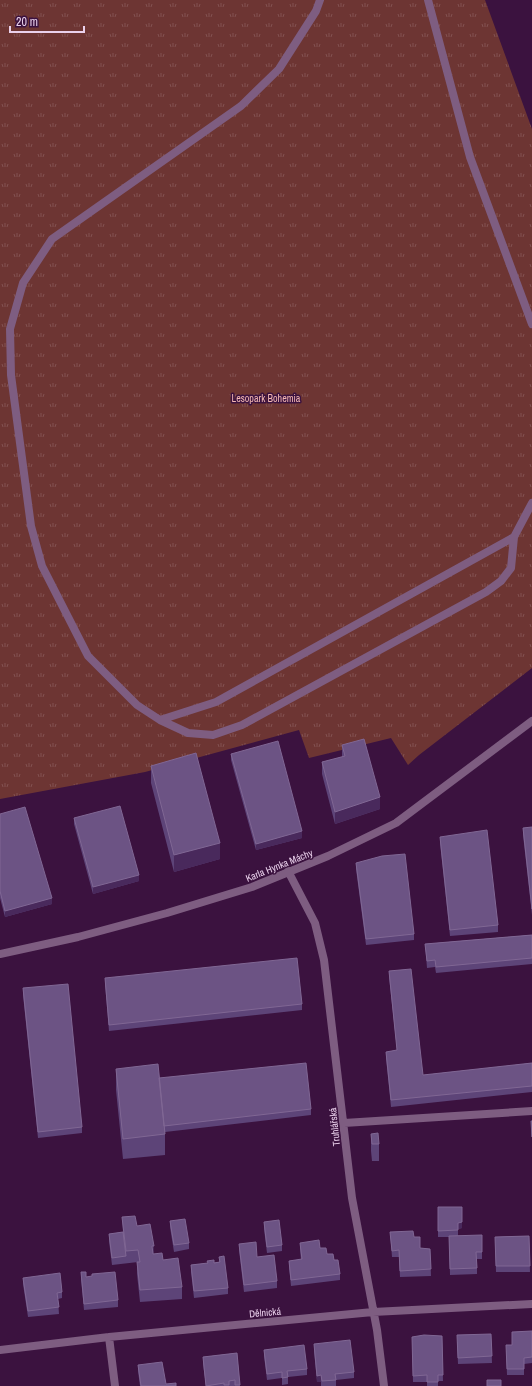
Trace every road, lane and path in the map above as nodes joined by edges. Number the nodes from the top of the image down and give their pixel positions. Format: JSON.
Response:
{"nodes":[{"id":1,"x":320,"y":0,"type":"edge"},
{"id":2,"x":428,"y":0,"type":"edge"},
{"id":3,"x":532,"y":324,"type":"edge"},
{"id":4,"x":532,"y":503,"type":"edge"},
{"id":5,"x":514,"y":537,"type":"junction"},
{"id":6,"x":160,"y":720,"type":"junction"},
{"id":7,"x":532,"y":721,"type":"edge"},
{"id":8,"x":288,"y":871,"type":"junction"},
{"id":9,"x":0,"y":954,"type":"edge"},
{"id":10,"x":532,"y":1111,"type":"edge"},
{"id":11,"x":344,"y":1123,"type":"junction"},
{"id":12,"x":532,"y":1304,"type":"edge"},
{"id":13,"x":373,"y":1312,"type":"junction"},
{"id":14,"x":109,"y":1337,"type":"junction"},
{"id":15,"x":0,"y":1350,"type":"edge"},
{"id":16,"x":115,"y":1386,"type":"edge"},
{"id":17,"x":384,"y":1386,"type":"edge"}],
"edges":[{"from":1,"to":6,"type":"street"},
{"from":2,"to":3,"type":"street"},
{"from":4,"to":5,"type":"street"},
{"from":5,"to":6,"type":"street"},
{"from":5,"to":6,"type":"street"},
{"from":7,"to":8,"type":"street","name":"Karla Hynka Máchy"},
{"from":8,"to":9,"type":"street","name":"Karla Hynka Máchy"},
{"from":8,"to":11,"type":"street","name":"Truhlářská"},
{"from":10,"to":11,"type":"street"},
{"from":11,"to":13,"type":"street","name":"Truhlářská"},
{"from":12,"to":13,"type":"street","name":"Dělnická"},
{"from":13,"to":14,"type":"street","name":"Dělnická"},
{"from":13,"to":17,"type":"street","name":"Truhlářská"},
{"from":14,"to":15,"type":"street","name":"Dělnická"},
{"from":14,"to":16,"type":"street"}]}
